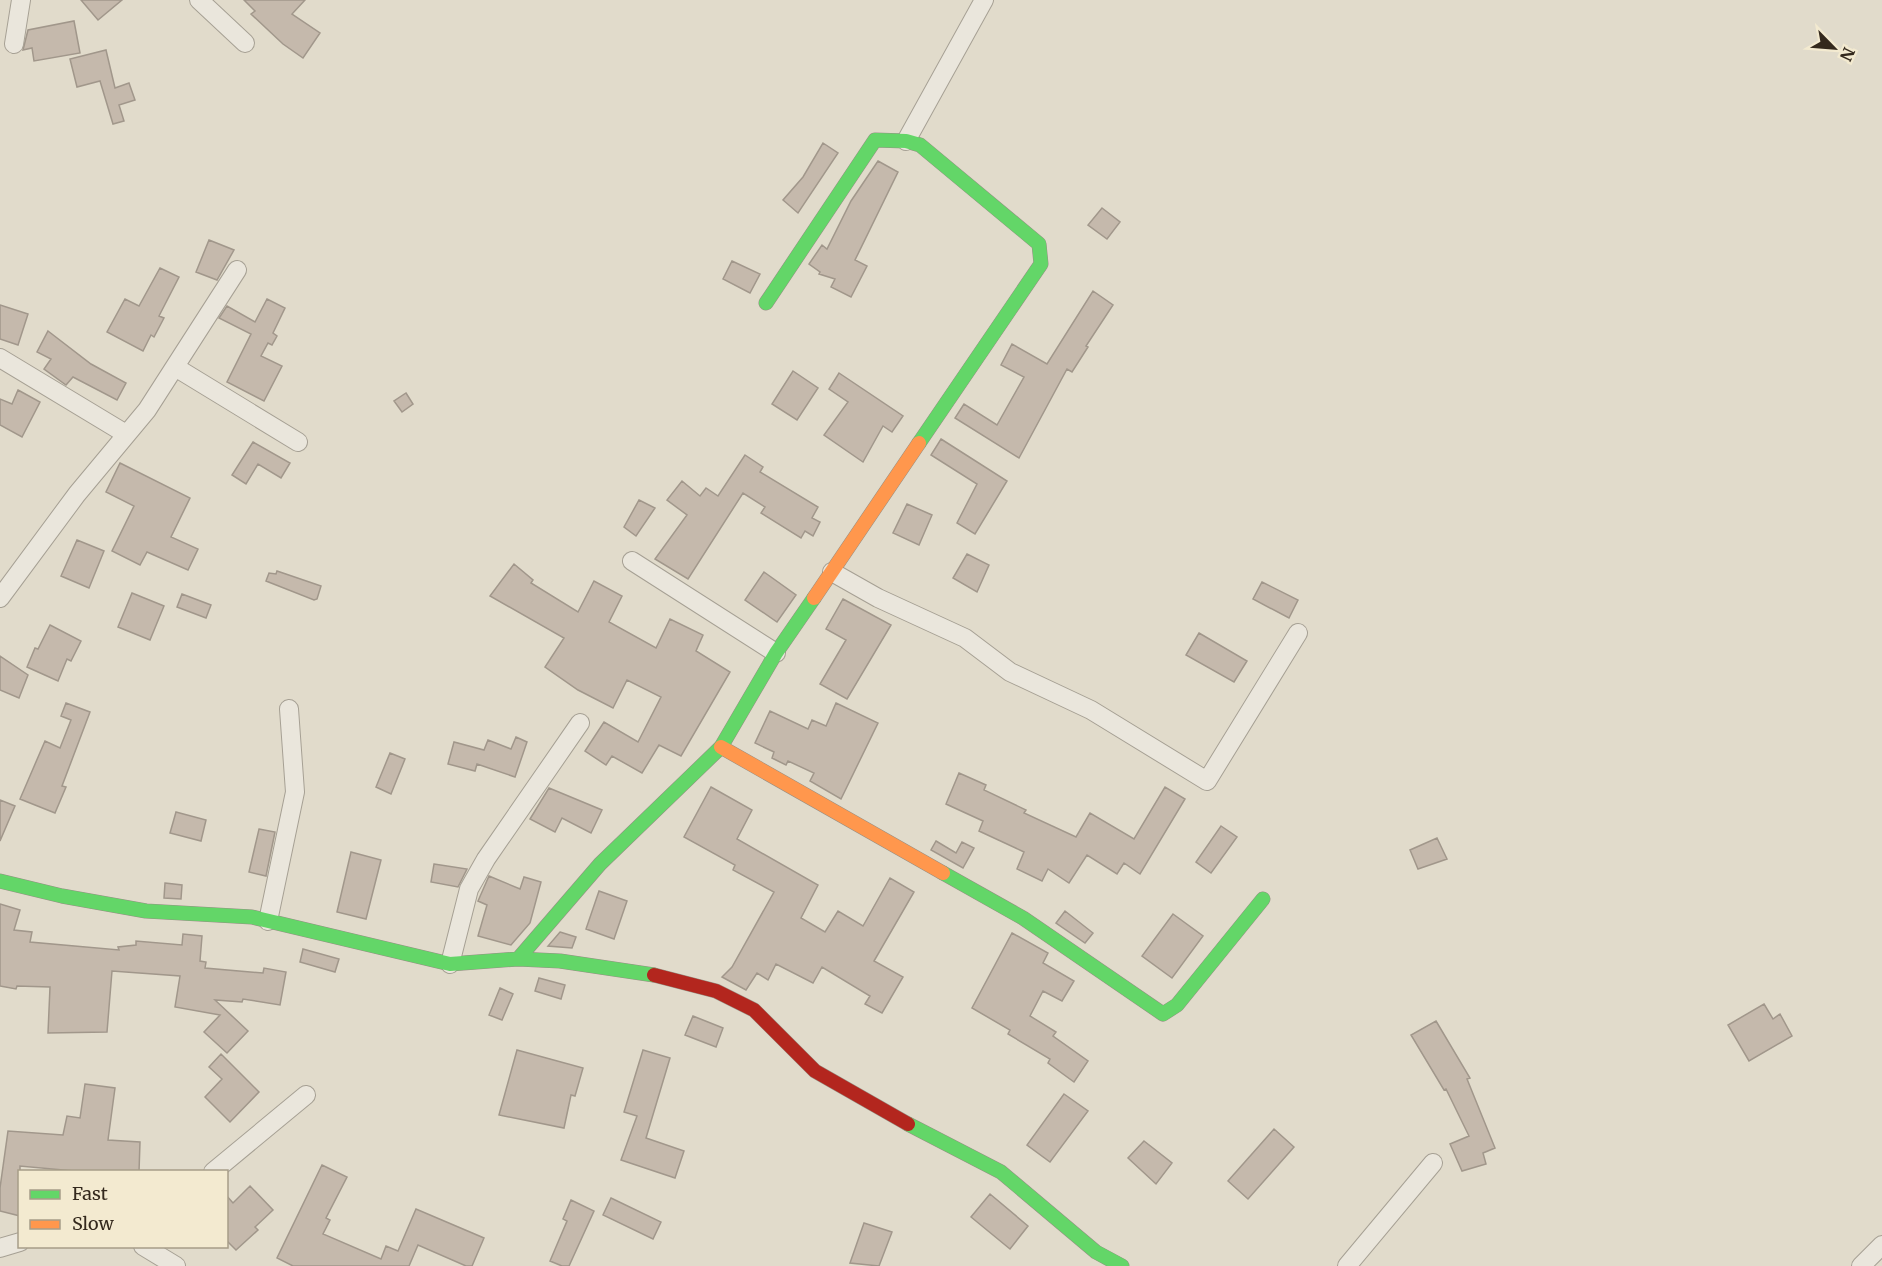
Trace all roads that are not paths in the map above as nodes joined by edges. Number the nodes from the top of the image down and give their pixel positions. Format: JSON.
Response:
{"nodes":[{"id":1,"x":21,"y":0,"type":"edge"},
{"id":2,"x":199,"y":0,"type":"edge"},
{"id":3,"x":984,"y":0,"type":"edge"},
{"id":4,"x":244,"y":43,"type":"dead end"},
{"id":5,"x":14,"y":44,"type":"dead end"},
{"id":6,"x":906,"y":141,"type":"junction"},
{"id":7,"x":237,"y":270,"type":"dead end"},
{"id":8,"x":766,"y":303,"type":"dead end"},
{"id":9,"x":0,"y":358,"type":"edge"},
{"id":10,"x":176,"y":367,"type":"junction"},
{"id":11,"x":126,"y":434,"type":"junction"},
{"id":12,"x":298,"y":442,"type":"dead end"},
{"id":13,"x":632,"y":561,"type":"dead end"},
{"id":14,"x":832,"y":572,"type":"junction"},
{"id":15,"x":0,"y":598,"type":"edge"},
{"id":16,"x":1298,"y":633,"type":"dead end"},
{"id":17,"x":776,"y":653,"type":"junction"},
{"id":18,"x":290,"y":709,"type":"dead end"},
{"id":19,"x":580,"y":723,"type":"dead end"},
{"id":20,"x":721,"y":747,"type":"junction"},
{"id":21,"x":0,"y":881,"type":"edge"},
{"id":22,"x":1263,"y":899,"type":"dead end"},
{"id":23,"x":268,"y":921,"type":"junction"},
{"id":24,"x":518,"y":959,"type":"junction"},
{"id":25,"x":450,"y":964,"type":"junction"},
{"id":26,"x":306,"y":1095,"type":"dead end"},
{"id":27,"x":1433,"y":1163,"type":"dead end"},
{"id":28,"x":215,"y":1170,"type":"edge"},
{"id":29,"x":18,"y":1243,"type":"edge"},
{"id":30,"x":1882,"y":1245,"type":"edge"},
{"id":31,"x":0,"y":1248,"type":"edge"},
{"id":32,"x":146,"y":1248,"type":"edge"},
{"id":33,"x":176,"y":1266,"type":"edge"},
{"id":34,"x":1122,"y":1266,"type":"edge"},
{"id":35,"x":1347,"y":1266,"type":"edge"},
{"id":36,"x":1861,"y":1266,"type":"edge"}],
"edges":[{"from":1,"to":5,"type":"street"},
{"from":2,"to":4,"type":"street"},
{"from":3,"to":6,"type":"street"},
{"from":6,"to":8,"type":"street"},
{"from":6,"to":14,"type":"street"},
{"from":7,"to":10,"type":"street"},
{"from":9,"to":11,"type":"street"},
{"from":10,"to":11,"type":"street"},
{"from":10,"to":12,"type":"street"},
{"from":11,"to":15,"type":"street"},
{"from":13,"to":17,"type":"street"},
{"from":14,"to":16,"type":"street"},
{"from":14,"to":17,"type":"street"},
{"from":17,"to":20,"type":"street"},
{"from":18,"to":23,"type":"street"},
{"from":19,"to":25,"type":"street"},
{"from":20,"to":22,"type":"street"},
{"from":20,"to":24,"type":"street"},
{"from":21,"to":23,"type":"street"},
{"from":23,"to":25,"type":"street"},
{"from":24,"to":25,"type":"street"},
{"from":24,"to":34,"type":"street"},
{"from":26,"to":28,"type":"street"},
{"from":27,"to":35,"type":"street"},
{"from":29,"to":31,"type":"street"},
{"from":30,"to":36,"type":"street"},
{"from":32,"to":33,"type":"street"}]}
